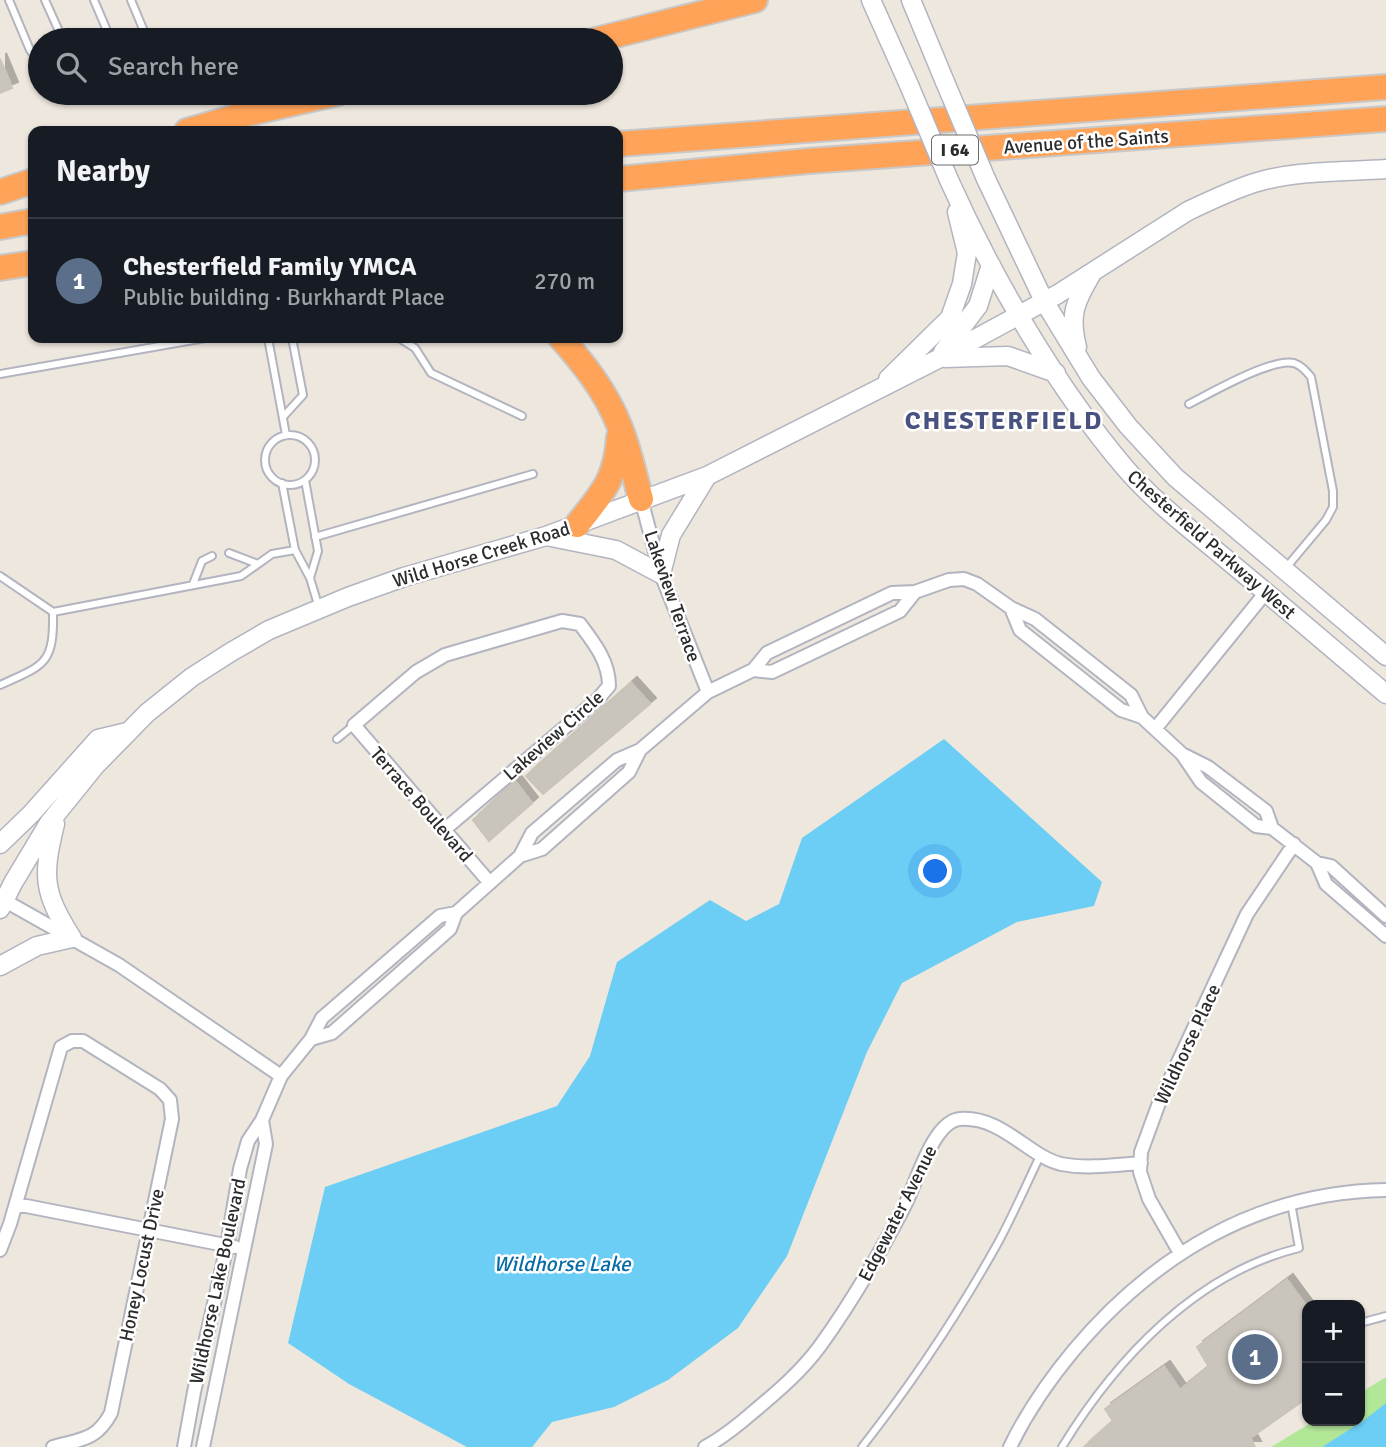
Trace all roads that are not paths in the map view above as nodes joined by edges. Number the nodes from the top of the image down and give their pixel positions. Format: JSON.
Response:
{"nodes":[{"id":1,"x":9,"y":0,"type":"edge"},
{"id":2,"x":45,"y":0,"type":"edge"},
{"id":3,"x":94,"y":0,"type":"edge"},
{"id":4,"x":131,"y":0,"type":"edge"},
{"id":5,"x":755,"y":0,"type":"edge"},
{"id":6,"x":871,"y":0,"type":"edge"},
{"id":7,"x":911,"y":0,"type":"edge"},
{"id":8,"x":58,"y":28,"type":"edge"},
{"id":9,"x":106,"y":28,"type":"edge"},
{"id":10,"x":143,"y":28,"type":"edge"},
{"id":11,"x":623,"y":33,"type":"edge"},
{"id":12,"x":28,"y":45,"type":"edge"},
{"id":13,"x":1386,"y":87,"type":"edge"},
{"id":14,"x":286,"y":105,"type":"edge"},
{"id":15,"x":1386,"y":119,"type":"edge"},
{"id":16,"x":204,"y":126,"type":"edge"},
{"id":17,"x":623,"y":144,"type":"edge"},
{"id":18,"x":1386,"y":169,"type":"edge"},
{"id":19,"x":623,"y":179,"type":"edge"},
{"id":20,"x":28,"y":183,"type":"edge"},
{"id":21,"x":952,"y":188,"type":"junction"},
{"id":22,"x":0,"y":192,"type":"edge"},
{"id":23,"x":28,"y":223,"type":"edge"},
{"id":24,"x":0,"y":227,"type":"edge"},
{"id":25,"x":28,"y":263,"type":"edge"},
{"id":26,"x":991,"y":265,"type":"junction"},
{"id":27,"x":0,"y":268,"type":"edge"},
{"id":28,"x":1093,"y":272,"type":"junction"},
{"id":29,"x":1044,"y":301,"type":"junction"},
{"id":30,"x":1019,"y":314,"type":"junction"},
{"id":31,"x":177,"y":343,"type":"edge"},
{"id":32,"x":269,"y":343,"type":"edge"},
{"id":33,"x":293,"y":343,"type":"edge"},
{"id":34,"x":407,"y":343,"type":"edge"},
{"id":35,"x":565,"y":343,"type":"edge"},
{"id":36,"x":1079,"y":358,"type":"junction"},
{"id":37,"x":938,"y":359,"type":"junction"},
{"id":38,"x":1056,"y":373,"type":"junction"},
{"id":39,"x":0,"y":374,"type":"edge"},
{"id":40,"x":876,"y":390,"type":"junction"},
{"id":41,"x":1189,"y":404,"type":"dead end"},
{"id":42,"x":522,"y":416,"type":"dead end"},
{"id":43,"x":283,"y":417,"type":"junction"},
{"id":44,"x":620,"y":426,"type":"junction"},
{"id":45,"x":286,"y":435,"type":"junction"},
{"id":46,"x":533,"y":474,"type":"dead end"},
{"id":47,"x":707,"y":475,"type":"junction"},
{"id":48,"x":305,"y":480,"type":"junction"},
{"id":49,"x":282,"y":484,"type":"junction"},
{"id":50,"x":641,"y":499,"type":"junction"},
{"id":51,"x":577,"y":525,"type":"junction"},
{"id":52,"x":546,"y":536,"type":"junction"},
{"id":53,"x":315,"y":537,"type":"junction"},
{"id":54,"x":295,"y":550,"type":"junction"},
{"id":55,"x":229,"y":553,"type":"dead end"},
{"id":56,"x":212,"y":556,"type":"dead end"},
{"id":57,"x":258,"y":564,"type":"junction"},
{"id":58,"x":1283,"y":570,"type":"junction"},
{"id":59,"x":661,"y":574,"type":"junction"},
{"id":60,"x":0,"y":576,"type":"edge"},
{"id":61,"x":310,"y":578,"type":"junction"},
{"id":62,"x":193,"y":584,"type":"junction"},
{"id":63,"x":915,"y":592,"type":"junction"},
{"id":64,"x":1266,"y":592,"type":"junction"},
{"id":65,"x":319,"y":608,"type":"junction"},
{"id":66,"x":53,"y":612,"type":"junction"},
{"id":67,"x":1386,"y":656,"type":"edge"},
{"id":68,"x":753,"y":670,"type":"junction"},
{"id":69,"x":0,"y":685,"type":"edge"},
{"id":70,"x":708,"y":692,"type":"junction"},
{"id":71,"x":1386,"y":694,"type":"edge"},
{"id":72,"x":354,"y":725,"type":"junction"},
{"id":73,"x":1155,"y":729,"type":"junction"},
{"id":74,"x":127,"y":732,"type":"junction"},
{"id":75,"x":337,"y":739,"type":"dead end"},
{"id":76,"x":59,"y":810,"type":"junction"},
{"id":77,"x":444,"y":830,"type":"junction"},
{"id":78,"x":0,"y":844,"type":"edge"},
{"id":79,"x":1294,"y":844,"type":"junction"},
{"id":80,"x":1317,"y":863,"type":"junction"},
{"id":81,"x":490,"y":883,"type":"junction"},
{"id":82,"x":2,"y":902,"type":"edge"},
{"id":83,"x":1386,"y":916,"type":"edge"},
{"id":84,"x":1386,"y":936,"type":"edge"},
{"id":85,"x":72,"y":938,"type":"junction"},
{"id":86,"x":0,"y":966,"type":"edge"},
{"id":87,"x":281,"y":1076,"type":"junction"},
{"id":88,"x":262,"y":1120,"type":"junction"},
{"id":89,"x":1041,"y":1154,"type":"junction"},
{"id":90,"x":1141,"y":1163,"type":"junction"},
{"id":91,"x":1386,"y":1190,"type":"edge"},
{"id":92,"x":1291,"y":1203,"type":"junction"},
{"id":93,"x":16,"y":1204,"type":"junction"},
{"id":94,"x":148,"y":1231,"type":"junction"},
{"id":95,"x":227,"y":1245,"type":"junction"},
{"id":96,"x":244,"y":1249,"type":"junction"},
{"id":97,"x":0,"y":1250,"type":"edge"},
{"id":98,"x":1180,"y":1253,"type":"junction"},
{"id":99,"x":1386,"y":1316,"type":"edge"},
{"id":100,"x":1365,"y":1322,"type":"edge"},
{"id":101,"x":53,"y":1447,"type":"edge"},
{"id":102,"x":184,"y":1447,"type":"edge"},
{"id":103,"x":203,"y":1447,"type":"edge"},
{"id":104,"x":705,"y":1447,"type":"edge"},
{"id":105,"x":862,"y":1447,"type":"edge"},
{"id":106,"x":1010,"y":1447,"type":"edge"},
{"id":107,"x":1062,"y":1447,"type":"edge"}],
"edges":[{"from":1,"to":12,"type":"lane"},
{"from":2,"to":8,"type":"lane"},
{"from":3,"to":9,"type":"lane"},
{"from":4,"to":10,"type":"lane"},
{"from":5,"to":11,"type":"highway"},
{"from":6,"to":21,"type":"street","name":"Chesterfield Parkway West","bridge":true},
{"from":7,"to":29,"type":"street","name":"Chesterfield Parkway West","bridge":true},
{"from":13,"to":17,"type":"highway","name":"Avenue of the Saints","number":"I 64"},
{"from":14,"to":16,"type":"highway"},
{"from":15,"to":19,"type":"highway","name":"Avenue of the Saints","number":"I 64"},
{"from":18,"to":28,"type":"street","name":"Wild Horse Creek Road"},
{"from":20,"to":22,"type":"highway"},
{"from":21,"to":26,"type":"street","name":"Chesterfield Parkway West"},
{"from":21,"to":40,"type":"street"},
{"from":23,"to":24,"type":"highway"},
{"from":25,"to":27,"type":"highway"},
{"from":26,"to":30,"type":"street","name":"Chesterfield Parkway West"},
{"from":26,"to":37,"type":"street"},
{"from":28,"to":29,"type":"street","name":"Wild Horse Creek Road"},
{"from":28,"to":36,"type":"street"},
{"from":29,"to":30,"type":"street","name":"Wild Horse Creek Road"},
{"from":29,"to":36,"type":"street","name":"Chesterfield Parkway West"},
{"from":30,"to":37,"type":"street","name":"Wild Horse Creek Road"},
{"from":30,"to":38,"type":"street","name":"Chesterfield Parkway West"},
{"from":31,"to":39,"type":"lane"},
{"from":32,"to":43,"type":"lane"},
{"from":33,"to":43,"type":"lane"},
{"from":34,"to":42,"type":"lane"},
{"from":35,"to":44,"type":"highway"},
{"from":36,"to":58,"type":"street","name":"Chesterfield Parkway West"},
{"from":37,"to":38,"type":"street"},
{"from":37,"to":40,"type":"street","name":"Wild Horse Creek Road"},
{"from":38,"to":64,"type":"street","name":"Chesterfield Parkway West"},
{"from":40,"to":47,"type":"street","name":"Wild Horse Creek Road"},
{"from":41,"to":58,"type":"lane"},
{"from":43,"to":45,"type":"lane"},
{"from":44,"to":50,"type":"highway"},
{"from":44,"to":51,"type":"highway"},
{"from":45,"to":48,"type":"lane"},
{"from":45,"to":49,"type":"lane"},
{"from":46,"to":53,"type":"lane"},
{"from":47,"to":50,"type":"street","name":"Wild Horse Creek Road"},
{"from":47,"to":59,"type":"street"},
{"from":48,"to":49,"type":"lane"},
{"from":48,"to":53,"type":"lane"},
{"from":49,"to":54,"type":"lane"},
{"from":50,"to":51,"type":"street","name":"Wild Horse Creek Road"},
{"from":50,"to":59,"type":"street","name":"Lakeview Terrace"},
{"from":51,"to":52,"type":"street","name":"Wild Horse Creek Road"},
{"from":52,"to":59,"type":"street"},
{"from":52,"to":65,"type":"street","name":"Wild Horse Creek Road"},
{"from":53,"to":61,"type":"lane"},
{"from":54,"to":57,"type":"lane"},
{"from":54,"to":61,"type":"lane"},
{"from":55,"to":57,"type":"lane"},
{"from":56,"to":62,"type":"lane"},
{"from":57,"to":62,"type":"lane"},
{"from":58,"to":64,"type":"street"},
{"from":58,"to":67,"type":"street","name":"Chesterfield Parkway West"},
{"from":59,"to":70,"type":"street","name":"Lakeview Terrace"},
{"from":60,"to":66,"type":"lane"},
{"from":61,"to":65,"type":"lane"},
{"from":62,"to":66,"type":"lane"},
{"from":63,"to":68,"type":"street","name":"Wildhorse Lake Boulevard"},
{"from":63,"to":68,"type":"street","name":"Wildhorse Lake Boulevard"},
{"from":63,"to":73,"type":"street","name":"Wildhorse Lake Boulevard"},
{"from":64,"to":71,"type":"street","name":"Chesterfield Parkway West"},
{"from":64,"to":73,"type":"street"},
{"from":65,"to":74,"type":"street","name":"Wild Horse Creek Road"},
{"from":66,"to":69,"type":"lane"},
{"from":68,"to":70,"type":"street","name":"Wildhorse Lake Boulevard"},
{"from":70,"to":81,"type":"street","name":"Wildhorse Lake Boulevard"},
{"from":72,"to":75,"type":"lane"},
{"from":72,"to":77,"type":"street","name":"Terrace Boulevard"},
{"from":72,"to":77,"type":"street","name":"Lakeview Circle"},
{"from":73,"to":79,"type":"street","name":"Wildhorse Lake Boulevard"},
{"from":74,"to":76,"type":"street","name":"Wild Horse Creek Road"},
{"from":74,"to":78,"type":"street"},
{"from":76,"to":82,"type":"street","name":"Wild Horse Creek Road"},
{"from":76,"to":85,"type":"street"},
{"from":77,"to":81,"type":"street","name":"Terrace Boulevard"},
{"from":79,"to":80,"type":"street","name":"Wildhorse Lake Boulevard"},
{"from":79,"to":90,"type":"street","name":"Wildhorse Place"},
{"from":80,"to":83,"type":"street","name":"Wildhorse Lake Boulevard"},
{"from":80,"to":84,"type":"street","name":"Wildhorse Lake Boulevard"},
{"from":81,"to":87,"type":"street","name":"Wildhorse Lake Boulevard"},
{"from":82,"to":85,"type":"street"},
{"from":85,"to":86,"type":"street"},
{"from":85,"to":87,"type":"street"},
{"from":87,"to":88,"type":"street","name":"Wildhorse Lake Boulevard"},
{"from":88,"to":95,"type":"street","name":"Wildhorse Lake Boulevard"},
{"from":88,"to":96,"type":"street","name":"Wildhorse Lake Boulevard"},
{"from":89,"to":90,"type":"street","name":"Edgewater Avenue"},
{"from":89,"to":104,"type":"street","name":"Edgewater Avenue"},
{"from":89,"to":105,"type":"lane"},
{"from":90,"to":98,"type":"street","name":"Wildhorse Place"},
{"from":91,"to":92,"type":"street"},
{"from":92,"to":98,"type":"street"},
{"from":92,"to":107,"type":"lane"},
{"from":93,"to":94,"type":"street"},
{"from":93,"to":94,"type":"street","name":"Honey Locust Drive"},
{"from":93,"to":97,"type":"street"},
{"from":94,"to":95,"type":"street"},
{"from":94,"to":101,"type":"street","name":"Honey Locust Drive"},
{"from":95,"to":96,"type":"street"},
{"from":95,"to":102,"type":"street","name":"Wildhorse Lake Boulevard"},
{"from":96,"to":103,"type":"street","name":"Wildhorse Lake Boulevard"},
{"from":98,"to":106,"type":"street"},
{"from":99,"to":100,"type":"lane"}]}
